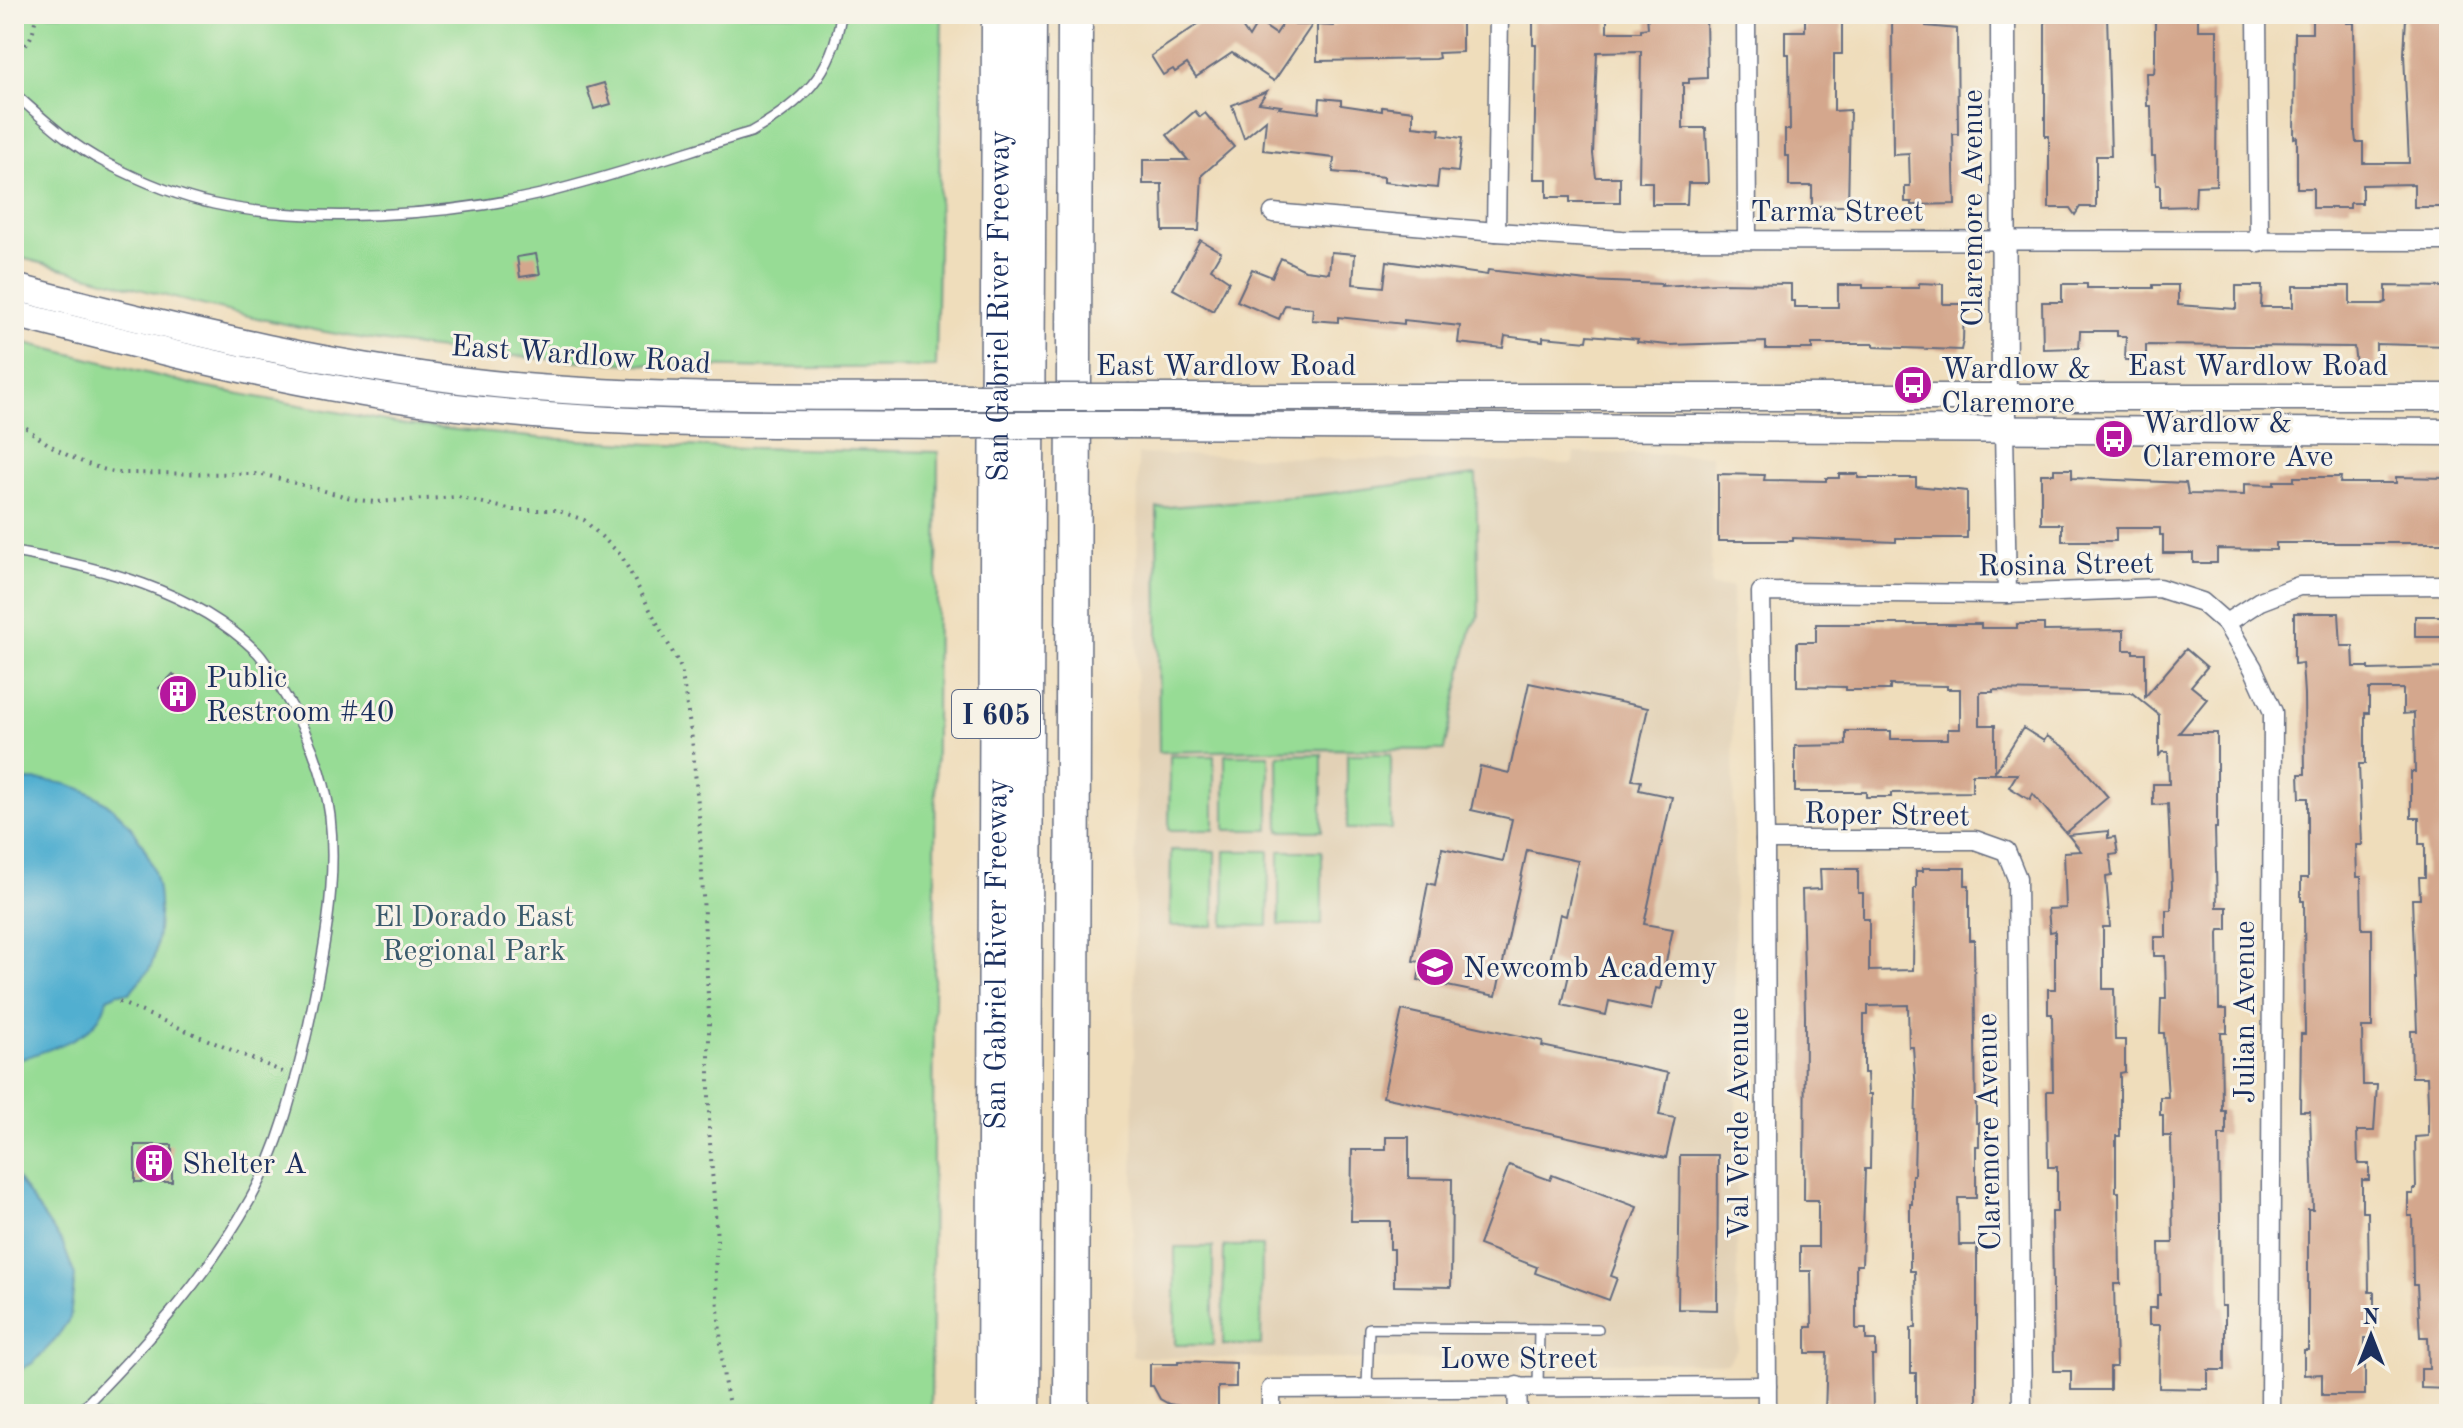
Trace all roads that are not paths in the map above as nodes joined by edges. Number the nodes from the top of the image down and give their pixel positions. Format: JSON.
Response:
{"nodes":[{"id":1,"x":841,"y":14,"type":"edge"},
{"id":2,"x":999,"y":14,"type":"edge"},
{"id":3,"x":1029,"y":14,"type":"edge"},
{"id":4,"x":1075,"y":14,"type":"edge"},
{"id":5,"x":1499,"y":14,"type":"edge"},
{"id":6,"x":1746,"y":14,"type":"edge"},
{"id":7,"x":2003,"y":14,"type":"edge"},
{"id":8,"x":2257,"y":14,"type":"edge"},
{"id":9,"x":14,"y":93,"type":"edge"},
{"id":10,"x":1273,"y":213,"type":"dead end"},
{"id":11,"x":1496,"y":232,"type":"junction"},
{"id":12,"x":1747,"y":239,"type":"junction"},
{"id":13,"x":2005,"y":239,"type":"junction"},
{"id":14,"x":2449,"y":241,"type":"edge"},
{"id":15,"x":2259,"y":243,"type":"junction"},
{"id":16,"x":14,"y":287,"type":"edge"},
{"id":17,"x":14,"y":314,"type":"edge"},
{"id":18,"x":2004,"y":397,"type":"junction"},
{"id":19,"x":2449,"y":397,"type":"edge"},
{"id":20,"x":2004,"y":430,"type":"junction"},
{"id":21,"x":2449,"y":432,"type":"edge"},
{"id":22,"x":14,"y":552,"type":"edge"},
{"id":23,"x":2449,"y":585,"type":"edge"},
{"id":24,"x":1761,"y":592,"type":"joint"},
{"id":25,"x":2007,"y":594,"type":"junction"},
{"id":26,"x":2226,"y":623,"type":"junction"},
{"id":27,"x":1765,"y":840,"type":"junction"},
{"id":28,"x":2006,"y":851,"type":"joint"},
{"id":29,"x":1539,"y":1329,"type":"junction"},
{"id":30,"x":1598,"y":1329,"type":"dead end"},
{"id":31,"x":1517,"y":1386,"type":"junction"},
{"id":32,"x":1538,"y":1386,"type":"junction"},
{"id":33,"x":1767,"y":1386,"type":"junction"},
{"id":34,"x":1367,"y":1387,"type":"junction"},
{"id":35,"x":77,"y":1414,"type":"edge"},
{"id":36,"x":994,"y":1414,"type":"edge"},
{"id":37,"x":1023,"y":1414,"type":"edge"},
{"id":38,"x":1071,"y":1414,"type":"edge"},
{"id":39,"x":1271,"y":1414,"type":"edge"},
{"id":40,"x":1518,"y":1414,"type":"edge"},
{"id":41,"x":1767,"y":1414,"type":"edge"},
{"id":42,"x":2022,"y":1414,"type":"edge"},
{"id":43,"x":2270,"y":1414,"type":"edge"}],
"edges":[{"from":1,"to":9,"type":"lane"},
{"from":2,"to":36,"type":"highway","name":"San Gabriel River Freeway","number":"I 605"},
{"from":3,"to":37,"type":"highway","number":"I 605"},
{"from":4,"to":38,"type":"highway","number":"I 605"},
{"from":5,"to":11,"type":"street"},
{"from":6,"to":12,"type":"street"},
{"from":7,"to":13,"type":"street","name":"Claremore Avenue"},
{"from":8,"to":15,"type":"street"},
{"from":10,"to":11,"type":"street","name":"Tarma Street"},
{"from":11,"to":12,"type":"street","name":"Tarma Street"},
{"from":12,"to":13,"type":"street","name":"Tarma Street"},
{"from":13,"to":15,"type":"street","name":"Tarma Street"},
{"from":13,"to":18,"type":"street","name":"Claremore Avenue"},
{"from":14,"to":15,"type":"street","name":"Tarma Street"},
{"from":16,"to":18,"type":"main road","name":"East Wardlow Road","bridge":true},
{"from":17,"to":20,"type":"main road","name":"East Wardlow Road","bridge":true},
{"from":18,"to":19,"type":"main road","name":"East Wardlow Road"},
{"from":18,"to":20,"type":"street","name":"Claremore Avenue"},
{"from":20,"to":21,"type":"main road","name":"East Wardlow Road"},
{"from":20,"to":25,"type":"street","name":"Claremore Avenue"},
{"from":22,"to":35,"type":"lane"},
{"from":23,"to":26,"type":"street"},
{"from":24,"to":25,"type":"street","name":"Rosina Street"},
{"from":24,"to":27,"type":"street","name":"Val Verde Avenue"},
{"from":25,"to":26,"type":"street","name":"Rosina Street"},
{"from":26,"to":43,"type":"street","name":"Julian Avenue"},
{"from":27,"to":28,"type":"street","name":"Roper Street"},
{"from":27,"to":33,"type":"street","name":"Val Verde Avenue"},
{"from":28,"to":42,"type":"street","name":"Claremore Avenue"},
{"from":29,"to":30,"type":"lane"},
{"from":29,"to":32,"type":"lane"},
{"from":29,"to":34,"type":"lane"},
{"from":31,"to":32,"type":"street","name":"Lowe Street"},
{"from":31,"to":34,"type":"street","name":"Lowe Street"},
{"from":31,"to":40,"type":"street"},
{"from":32,"to":33,"type":"street","name":"Lowe Street"},
{"from":33,"to":41,"type":"street","name":"Val Verde Avenue"},
{"from":34,"to":39,"type":"street","name":"Lowe Street"}]}
